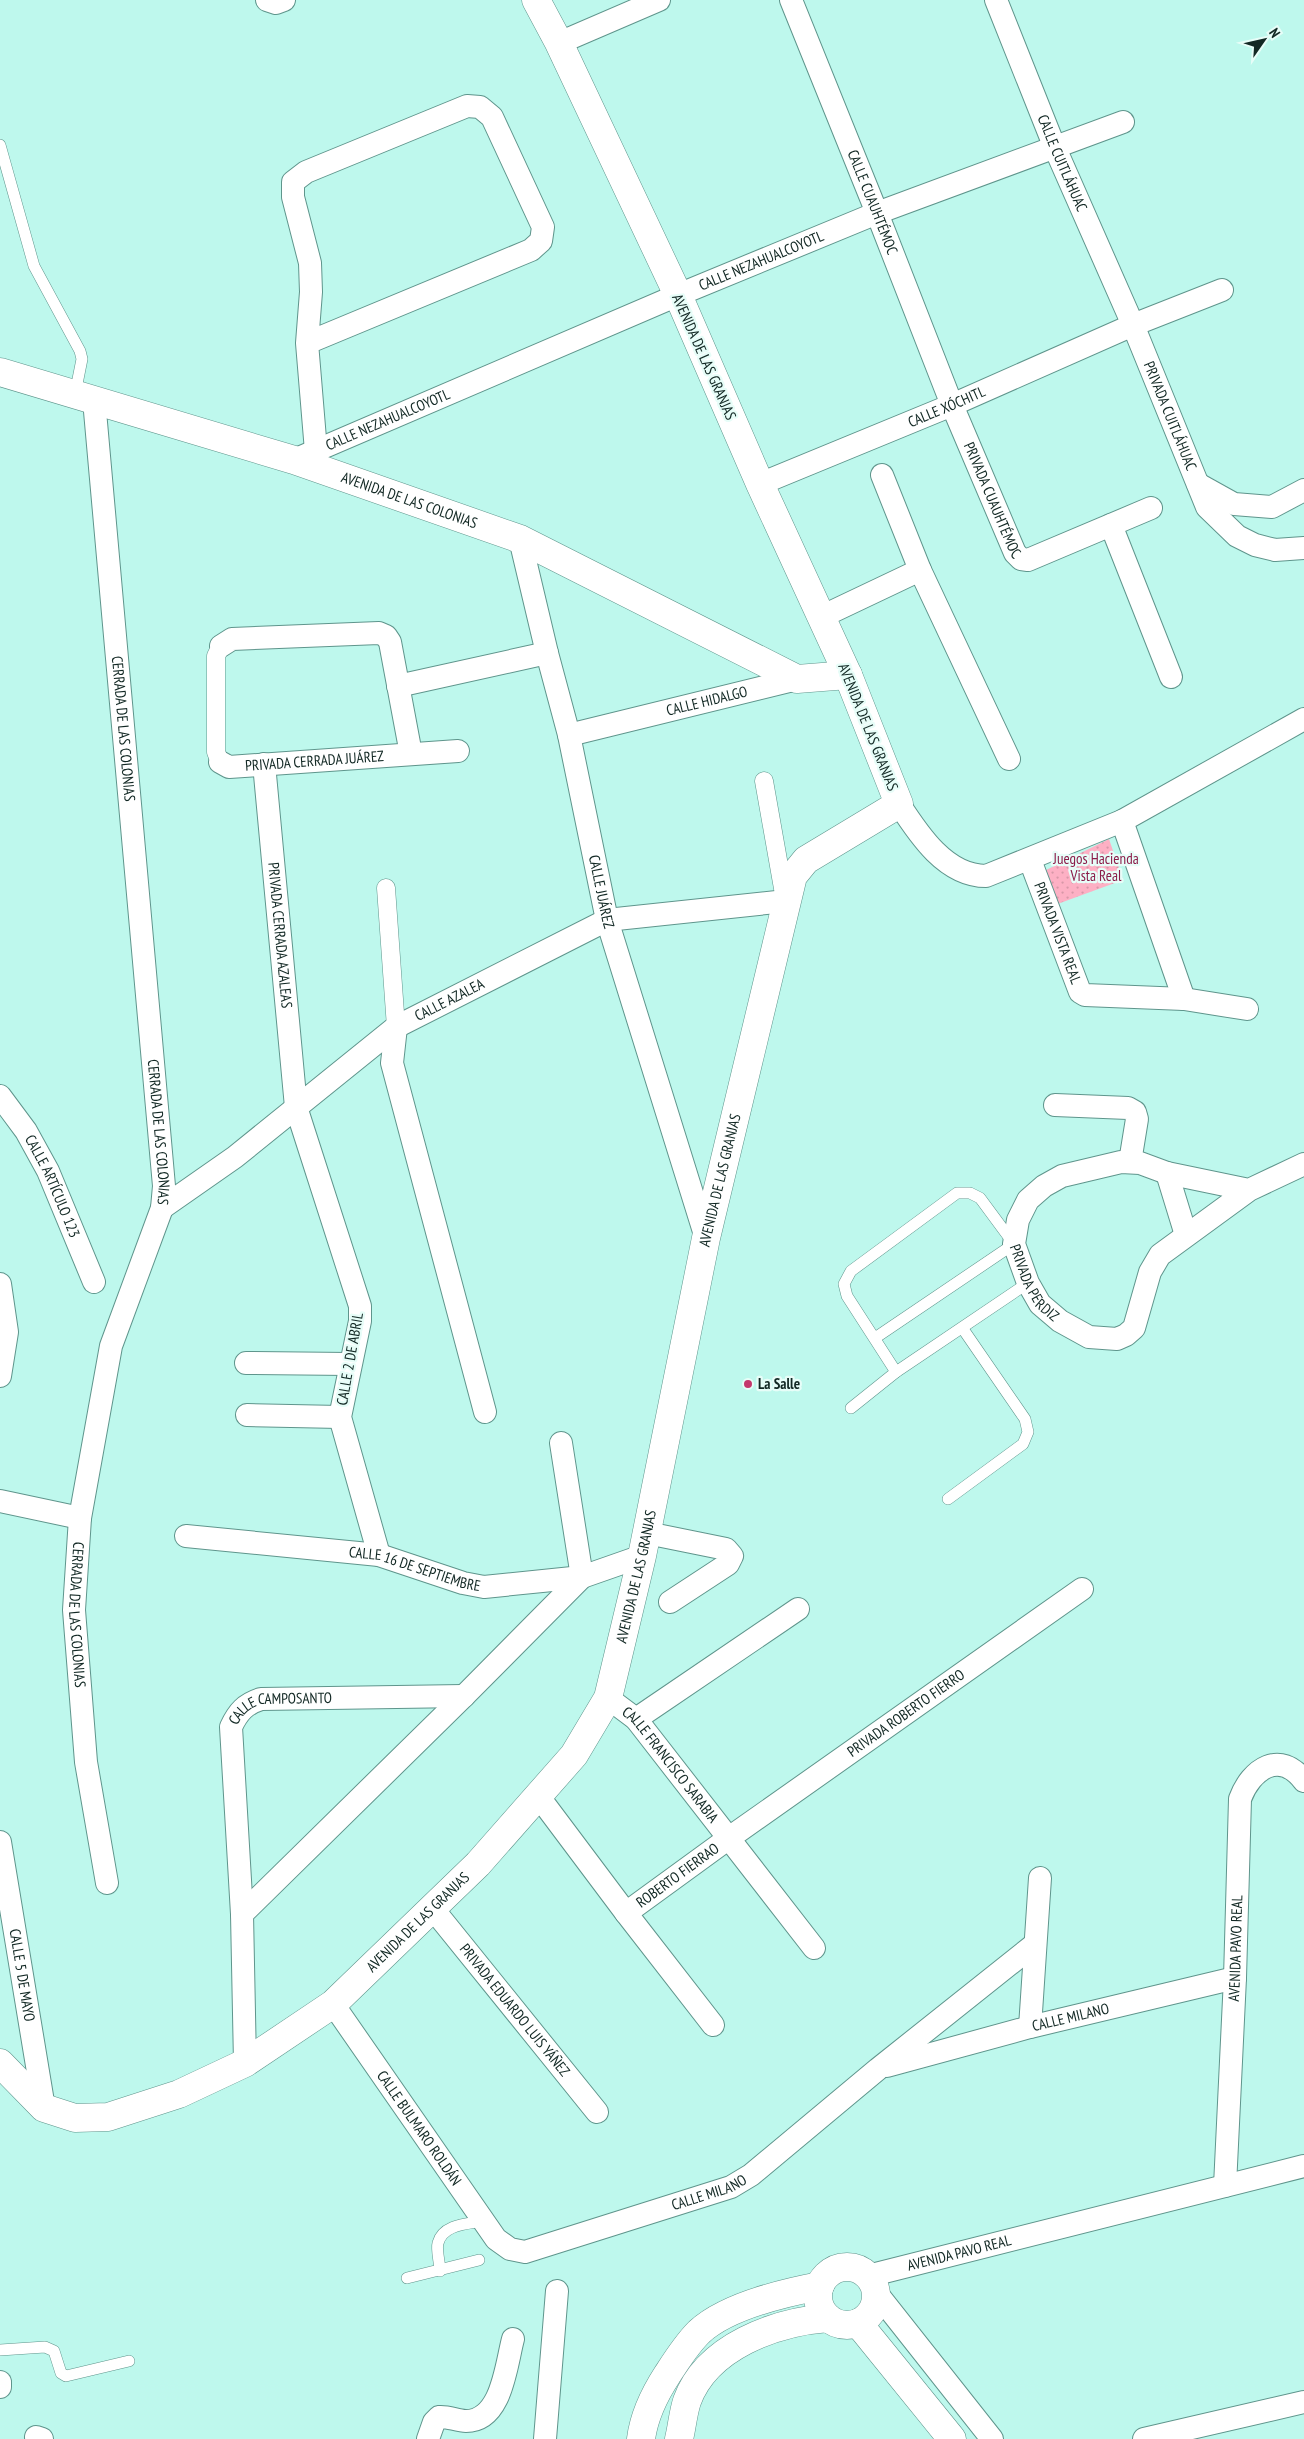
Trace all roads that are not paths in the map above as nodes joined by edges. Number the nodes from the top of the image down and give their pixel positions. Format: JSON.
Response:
{"nodes":[{"id":1,"x":536,"y":0,"type":"edge"},
{"id":2,"x":659,"y":0,"type":"edge"},
{"id":3,"x":791,"y":0,"type":"edge"},
{"id":4,"x":996,"y":0,"type":"edge"},
{"id":5,"x":559,"y":43,"type":"junction"},
{"id":6,"x":1122,"y":122,"type":"dead end"},
{"id":7,"x":0,"y":145,"type":"edge"},
{"id":8,"x":1055,"y":148,"type":"junction"},
{"id":9,"x":877,"y":213,"type":"junction"},
{"id":10,"x":1222,"y":290,"type":"dead end"},
{"id":11,"x":678,"y":295,"type":"junction"},
{"id":12,"x":1133,"y":325,"type":"junction"},
{"id":13,"x":307,"y":343,"type":"junction"},
{"id":14,"x":0,"y":372,"type":"edge"},
{"id":15,"x":85,"y":397,"type":"junction"},
{"id":16,"x":952,"y":405,"type":"junction"},
{"id":17,"x":305,"y":456,"type":"junction"},
{"id":18,"x":882,"y":475,"type":"dead end"},
{"id":19,"x":760,"y":484,"type":"junction"},
{"id":20,"x":1198,"y":484,"type":"junction"},
{"id":21,"x":1304,"y":490,"type":"edge"},
{"id":22,"x":1151,"y":508,"type":"dead end"},
{"id":23,"x":1111,"y":525,"type":"junction"},
{"id":24,"x":520,"y":539,"type":"junction"},
{"id":25,"x":1304,"y":548,"type":"edge"},
{"id":26,"x":920,"y":570,"type":"junction"},
{"id":27,"x":821,"y":617,"type":"junction"},
{"id":28,"x":221,"y":646,"type":"joint"},
{"id":29,"x":547,"y":653,"type":"junction"},
{"id":30,"x":848,"y":675,"type":"junction"},
{"id":31,"x":1170,"y":677,"type":"dead end"},
{"id":32,"x":797,"y":679,"type":"junction"},
{"id":33,"x":398,"y":686,"type":"junction"},
{"id":34,"x":1304,"y":719,"type":"edge"},
{"id":35,"x":569,"y":735,"type":"junction"},
{"id":36,"x":458,"y":751,"type":"dead end"},
{"id":37,"x":411,"y":754,"type":"junction"},
{"id":38,"x":1009,"y":759,"type":"dead end"},
{"id":39,"x":220,"y":762,"type":"joint"},
{"id":40,"x":264,"y":764,"type":"junction"},
{"id":41,"x":764,"y":781,"type":"dead end"},
{"id":42,"x":899,"y":804,"type":"junction"},
{"id":43,"x":1122,"y":821,"type":"junction"},
{"id":44,"x":1030,"y":860,"type":"junction"},
{"id":45,"x":386,"y":888,"type":"dead end"},
{"id":46,"x":786,"y":901,"type":"junction"},
{"id":47,"x":607,"y":920,"type":"junction"},
{"id":48,"x":1184,"y":999,"type":"junction"},
{"id":49,"x":1247,"y":1009,"type":"dead end"},
{"id":50,"x":396,"y":1027,"type":"junction"},
{"id":51,"x":0,"y":1096,"type":"edge"},
{"id":52,"x":1055,"y":1105,"type":"dead end"},
{"id":53,"x":296,"y":1107,"type":"junction"},
{"id":54,"x":1130,"y":1162,"type":"junction"},
{"id":55,"x":1304,"y":1164,"type":"edge"},
{"id":56,"x":1167,"y":1173,"type":"junction"},
{"id":57,"x":1249,"y":1190,"type":"junction"},
{"id":58,"x":162,"y":1208,"type":"junction"},
{"id":59,"x":1186,"y":1235,"type":"junction"},
{"id":60,"x":706,"y":1238,"type":"junction"},
{"id":61,"x":1014,"y":1244,"type":"junction"},
{"id":62,"x":94,"y":1282,"type":"dead end"},
{"id":63,"x":1028,"y":1283,"type":"junction"},
{"id":64,"x":0,"y":1284,"type":"edge"},
{"id":65,"x":963,"y":1329,"type":"junction"},
{"id":66,"x":875,"y":1338,"type":"junction"},
{"id":67,"x":246,"y":1363,"type":"dead end"},
{"id":68,"x":349,"y":1364,"type":"junction"},
{"id":69,"x":896,"y":1372,"type":"junction"},
{"id":70,"x":0,"y":1376,"type":"edge"},
{"id":71,"x":851,"y":1408,"type":"dead end"},
{"id":72,"x":485,"y":1412,"type":"dead end"},
{"id":73,"x":247,"y":1415,"type":"dead end"},
{"id":74,"x":340,"y":1417,"type":"junction"},
{"id":75,"x":561,"y":1443,"type":"dead end"},
{"id":76,"x":948,"y":1499,"type":"dead end"},
{"id":77,"x":0,"y":1502,"type":"edge"},
{"id":78,"x":80,"y":1518,"type":"junction"},
{"id":79,"x":186,"y":1536,"type":"dead end"},
{"id":80,"x":644,"y":1545,"type":"junction"},
{"id":81,"x":379,"y":1555,"type":"junction"},
{"id":82,"x":582,"y":1577,"type":"junction"},
{"id":83,"x":1082,"y":1589,"type":"dead end"},
{"id":84,"x":670,"y":1602,"type":"dead end"},
{"id":85,"x":798,"y":1609,"type":"dead end"},
{"id":86,"x":464,"y":1696,"type":"junction"},
{"id":87,"x":608,"y":1698,"type":"junction"},
{"id":88,"x":636,"y":1719,"type":"junction"},
{"id":89,"x":1304,"y":1781,"type":"edge"},
{"id":90,"x":539,"y":1797,"type":"junction"},
{"id":91,"x":729,"y":1838,"type":"junction"},
{"id":92,"x":0,"y":1842,"type":"edge"},
{"id":93,"x":1040,"y":1878,"type":"dead end"},
{"id":94,"x":108,"y":1883,"type":"dead end"},
{"id":95,"x":433,"y":1909,"type":"junction"},
{"id":96,"x":626,"y":1913,"type":"junction"},
{"id":97,"x":242,"y":1914,"type":"junction"},
{"id":98,"x":1035,"y":1944,"type":"junction"},
{"id":99,"x":814,"y":1948,"type":"dead end"},
{"id":100,"x":1235,"y":1978,"type":"junction"},
{"id":101,"x":333,"y":2004,"type":"junction"},
{"id":102,"x":713,"y":2024,"type":"dead end"},
{"id":103,"x":1030,"y":2028,"type":"junction"},
{"id":104,"x":0,"y":2063,"type":"edge"},
{"id":105,"x":246,"y":2063,"type":"junction"},
{"id":106,"x":878,"y":2069,"type":"junction"},
{"id":107,"x":44,"y":2108,"type":"junction"},
{"id":108,"x":597,"y":2112,"type":"dead end"},
{"id":109,"x":1304,"y":2166,"type":"edge"},
{"id":110,"x":1224,"y":2186,"type":"junction"},
{"id":111,"x":483,"y":2221,"type":"junction"},
{"id":112,"x":510,"y":2249,"type":"joint"},
{"id":113,"x":478,"y":2260,"type":"dead end"},
{"id":114,"x":440,"y":2271,"type":"junction"},
{"id":115,"x":407,"y":2278,"type":"dead end"},
{"id":116,"x":872,"y":2284,"type":"junction"},
{"id":117,"x":820,"y":2286,"type":"junction"},
{"id":118,"x":557,"y":2291,"type":"dead end"},
{"id":119,"x":828,"y":2318,"type":"junction"},
{"id":120,"x":858,"y":2323,"type":"junction"},
{"id":121,"x":513,"y":2339,"type":"dead end"},
{"id":122,"x":0,"y":2350,"type":"edge"},
{"id":123,"x":129,"y":2360,"type":"dead end"},
{"id":124,"x":0,"y":2382,"type":"edge"},
{"id":125,"x":0,"y":2387,"type":"edge"},
{"id":126,"x":1304,"y":2402,"type":"edge"},
{"id":127,"x":428,"y":2439,"type":"edge"},
{"id":128,"x":545,"y":2439,"type":"edge"},
{"id":129,"x":641,"y":2439,"type":"edge"},
{"id":130,"x":679,"y":2439,"type":"edge"},
{"id":131,"x":952,"y":2439,"type":"edge"},
{"id":132,"x":992,"y":2439,"type":"edge"},
{"id":133,"x":1144,"y":2439,"type":"edge"}],
"edges":[{"from":1,"to":5,"type":"street","name":"AVENIDA DE LAS GRANJAS"},
{"from":2,"to":5,"type":"street"},
{"from":3,"to":9,"type":"street","name":"CALLE CUAUHTÉMOC"},
{"from":4,"to":8,"type":"street","name":"CALLE CUITLÁHUAC"},
{"from":5,"to":11,"type":"street","name":"AVENIDA DE LAS GRANJAS"},
{"from":6,"to":8,"type":"street","name":"CALLE NEZAHUALCOYOTL"},
{"from":7,"to":15,"type":"lane"},
{"from":8,"to":9,"type":"street","name":"CALLE NEZAHUALCOYOTL"},
{"from":8,"to":12,"type":"street","name":"CALLE CUITLÁHUAC"},
{"from":9,"to":11,"type":"street","name":"CALLE NEZAHUALCOYOTL"},
{"from":9,"to":16,"type":"street","name":"CALLE CUAUHTÉMOC"},
{"from":10,"to":12,"type":"street","name":"CALLE XÓCHITL"},
{"from":11,"to":17,"type":"street","name":"CALLE NEZAHUALCOYOTL"},
{"from":11,"to":19,"type":"street","name":"AVENIDA DE LAS GRANJAS"},
{"from":12,"to":16,"type":"street","name":"CALLE XÓCHITL"},
{"from":12,"to":20,"type":"street","name":"PRIVADA CUITLÁHUAC"},
{"from":13,"to":13,"type":"street"},
{"from":13,"to":17,"type":"street"},
{"from":14,"to":15,"type":"street","name":"AVENIDA DE LAS COLONIAS"},
{"from":15,"to":17,"type":"street","name":"AVENIDA DE LAS COLONIAS"},
{"from":15,"to":58,"type":"street","name":"CERRADA DE LAS COLONIAS"},
{"from":16,"to":19,"type":"street","name":"CALLE XÓCHITL"},
{"from":16,"to":23,"type":"street","name":"PRIVADA CUAUHTÉMOC"},
{"from":17,"to":24,"type":"street","name":"AVENIDA DE LAS COLONIAS"},
{"from":18,"to":26,"type":"street"},
{"from":19,"to":27,"type":"street","name":"AVENIDA DE LAS GRANJAS"},
{"from":20,"to":21,"type":"street"},
{"from":20,"to":25,"type":"street","name":"PRIVADA CUITLÁHUAC"},
{"from":22,"to":23,"type":"street","name":"PRIVADA CUAUHTÉMOC"},
{"from":23,"to":31,"type":"street"},
{"from":24,"to":29,"type":"street","name":"CALLE JUÁREZ"},
{"from":24,"to":32,"type":"street","name":"AVENIDA DE LAS COLONIAS"},
{"from":26,"to":27,"type":"street"},
{"from":26,"to":38,"type":"street"},
{"from":27,"to":30,"type":"street","name":"AVENIDA DE LAS GRANJAS"},
{"from":28,"to":33,"type":"street"},
{"from":28,"to":39,"type":"street"},
{"from":29,"to":33,"type":"street"},
{"from":29,"to":35,"type":"street","name":"CALLE JUÁREZ"},
{"from":30,"to":32,"type":"street","name":"CALLE HIDALGO"},
{"from":30,"to":42,"type":"street","name":"AVENIDA DE LAS GRANJAS"},
{"from":32,"to":35,"type":"street","name":"CALLE HIDALGO"},
{"from":33,"to":37,"type":"street"},
{"from":34,"to":43,"type":"street"},
{"from":35,"to":47,"type":"street","name":"CALLE JUÁREZ"},
{"from":36,"to":37,"type":"street","name":"PRIVADA CERRADA JUÁREZ"},
{"from":37,"to":40,"type":"street","name":"PRIVADA CERRADA JUÁREZ"},
{"from":39,"to":40,"type":"street","name":"PRIVADA CERRADA JUÁREZ"},
{"from":40,"to":53,"type":"street","name":"PRIVADA CERRADA AZALEAS"},
{"from":41,"to":46,"type":"street"},
{"from":42,"to":44,"type":"street"},
{"from":42,"to":46,"type":"street","name":"AVENIDA DE LAS GRANJAS"},
{"from":43,"to":44,"type":"street"},
{"from":43,"to":48,"type":"street"},
{"from":44,"to":48,"type":"street","name":"PRIVADA VISTA REAL"},
{"from":45,"to":50,"type":"street"},
{"from":46,"to":47,"type":"street","name":"CALLE AZALEA"},
{"from":46,"to":60,"type":"street","name":"AVENIDA DE LAS GRANJAS"},
{"from":47,"to":50,"type":"street","name":"CALLE AZALEA"},
{"from":47,"to":60,"type":"street","name":"CALLE JUÁREZ"},
{"from":48,"to":49,"type":"street","name":"PRIVADA VISTA REAL"},
{"from":50,"to":53,"type":"street","name":"CALLE AZALEA"},
{"from":50,"to":72,"type":"street"},
{"from":51,"to":62,"type":"street","name":"CALLE ARTÍCULO 123"},
{"from":52,"to":54,"type":"street"},
{"from":53,"to":58,"type":"street","name":"CALLE AZALEA"},
{"from":53,"to":68,"type":"street","name":"CALLE 2 DE ABRIL"},
{"from":54,"to":56,"type":"street","name":"PRIVADA PERDIZ"},
{"from":54,"to":61,"type":"street","name":"PRIVADA PERDIZ"},
{"from":55,"to":57,"type":"street","name":"PRIVADA PERDIZ"},
{"from":56,"to":57,"type":"street","name":"PRIVADA PERDIZ"},
{"from":56,"to":59,"type":"street"},
{"from":57,"to":59,"type":"street","name":"PRIVADA PERDIZ"},
{"from":58,"to":78,"type":"street","name":"CERRADA DE LAS COLONIAS"},
{"from":59,"to":63,"type":"street","name":"PRIVADA PERDIZ"},
{"from":60,"to":80,"type":"street","name":"AVENIDA DE LAS GRANJAS"},
{"from":61,"to":63,"type":"street","name":"PRIVADA PERDIZ"},
{"from":61,"to":66,"type":"lane"},
{"from":61,"to":66,"type":"lane"},
{"from":63,"to":65,"type":"lane"},
{"from":64,"to":70,"type":"street"},
{"from":65,"to":69,"type":"lane"},
{"from":65,"to":76,"type":"lane"},
{"from":66,"to":69,"type":"lane"},
{"from":67,"to":68,"type":"street"},
{"from":68,"to":74,"type":"street","name":"CALLE 2 DE ABRIL"},
{"from":69,"to":71,"type":"lane"},
{"from":73,"to":74,"type":"street"},
{"from":74,"to":81,"type":"street","name":"CALLE 2 DE ABRIL"},
{"from":75,"to":82,"type":"street"},
{"from":77,"to":78,"type":"street"},
{"from":78,"to":94,"type":"street","name":"CERRADA DE LAS COLONIAS"},
{"from":79,"to":81,"type":"street","name":"CALLE 16 DE SEPTIEMBRE"},
{"from":80,"to":82,"type":"street","name":"CALLE 16 DE SEPTIEMBRE"},
{"from":80,"to":84,"type":"street"},
{"from":80,"to":87,"type":"street","name":"AVENIDA DE LAS GRANJAS"},
{"from":81,"to":82,"type":"street","name":"CALLE 16 DE SEPTIEMBRE"},
{"from":82,"to":86,"type":"street"},
{"from":83,"to":91,"type":"street","name":"PRIVADA ROBERTO FIERRO"},
{"from":85,"to":88,"type":"street"},
{"from":86,"to":97,"type":"street"},
{"from":86,"to":97,"type":"street","name":"CALLE CAMPOSANTO"},
{"from":87,"to":88,"type":"street","name":"CALLE FRANCISCO SARABIA"},
{"from":87,"to":90,"type":"street","name":"AVENIDA DE LAS GRANJAS"},
{"from":88,"to":91,"type":"street","name":"CALLE FRANCISCO SARABIA"},
{"from":89,"to":100,"type":"street","name":"AVENIDA PAVO REAL"},
{"from":90,"to":95,"type":"street","name":"AVENIDA DE LAS GRANJAS"},
{"from":90,"to":96,"type":"street"},
{"from":91,"to":96,"type":"street","name":"ROBERTO FIERRAO"},
{"from":91,"to":99,"type":"street","name":"CALLE FRANCISCO SARABIA"},
{"from":92,"to":107,"type":"street","name":"CALLE 5 DE MAYO"},
{"from":93,"to":98,"type":"street"},
{"from":95,"to":101,"type":"street","name":"AVENIDA DE LAS GRANJAS"},
{"from":95,"to":108,"type":"street","name":"PRIVADA EDUARDO LUIS YÁÑEZ"},
{"from":96,"to":102,"type":"street"},
{"from":97,"to":105,"type":"street","name":"CALLE CAMPOSANTO"},
{"from":98,"to":103,"type":"street"},
{"from":98,"to":106,"type":"street","name":"CALLE MILANO"},
{"from":100,"to":103,"type":"street","name":"CALLE MILANO"},
{"from":100,"to":110,"type":"street","name":"AVENIDA PAVO REAL"},
{"from":101,"to":105,"type":"street","name":"AVENIDA DE LAS GRANJAS"},
{"from":101,"to":111,"type":"street","name":"CALLE BULMARO ROLDÁN"},
{"from":103,"to":106,"type":"street","name":"CALLE MILANO"},
{"from":104,"to":107,"type":"street","name":"AVENIDA DE LAS GRANJAS"},
{"from":105,"to":107,"type":"street","name":"AVENIDA DE LAS GRANJAS"},
{"from":106,"to":112,"type":"street","name":"CALLE MILANO"},
{"from":109,"to":110,"type":"street","name":"AVENIDA PAVO REAL"},
{"from":110,"to":116,"type":"street","name":"AVENIDA PAVO REAL"},
{"from":111,"to":112,"type":"street","name":"CALLE BULMARO ROLDÁN"},
{"from":111,"to":114,"type":"lane"},
{"from":113,"to":114,"type":"lane"},
{"from":114,"to":115,"type":"lane"},
{"from":116,"to":117,"type":"street"},
{"from":116,"to":120,"type":"street"},
{"from":116,"to":132,"type":"street"},
{"from":117,"to":119,"type":"street"},
{"from":117,"to":129,"type":"street"},
{"from":118,"to":128,"type":"street"},
{"from":119,"to":120,"type":"street"},
{"from":119,"to":130,"type":"street"},
{"from":120,"to":131,"type":"street"},
{"from":121,"to":127,"type":"street"},
{"from":122,"to":123,"type":"lane"},
{"from":124,"to":125,"type":"street"},
{"from":126,"to":133,"type":"street"}]}
